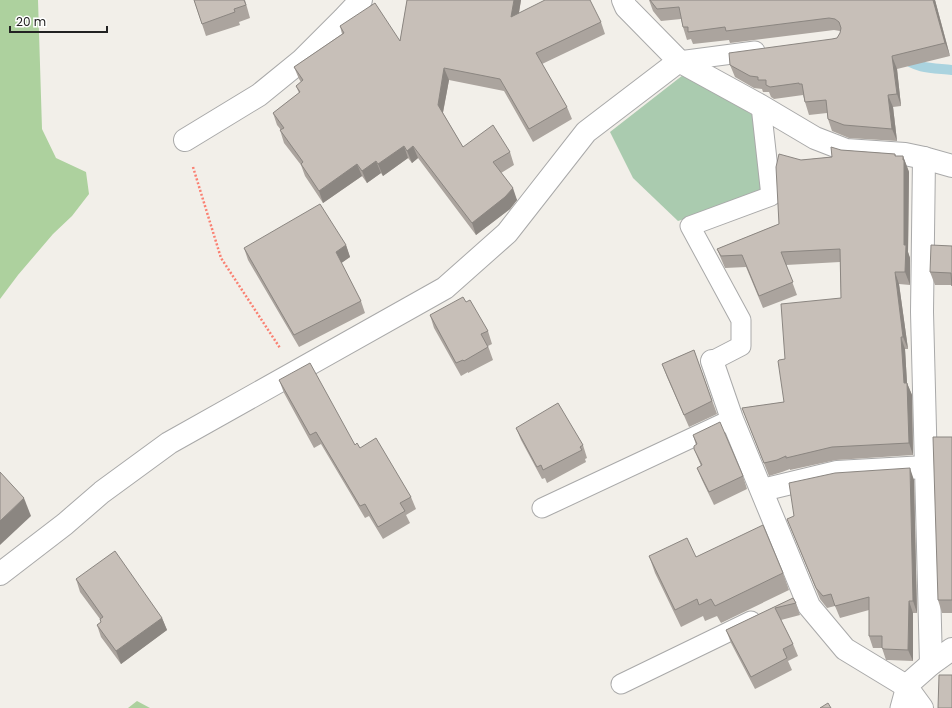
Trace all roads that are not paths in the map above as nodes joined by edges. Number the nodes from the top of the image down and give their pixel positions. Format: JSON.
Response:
{"nodes":[{"id":1,"x":361,"y":0,"type":"edge"},
{"id":2,"x":623,"y":0,"type":"edge"},
{"id":3,"x":772,"y":49,"type":"edge"},
{"id":4,"x":679,"y":61,"type":"junction"},
{"id":5,"x":761,"y":106,"type":"junction"},
{"id":6,"x":185,"y":140,"type":"road end"},
{"id":7,"x":924,"y":158,"type":"junction"},
{"id":8,"x":952,"y":166,"type":"edge"},
{"id":9,"x":712,"y":360,"type":"joint"},
{"id":10,"x":732,"y":419,"type":"junction"},
{"id":11,"x":925,"y":467,"type":"junction"},
{"id":12,"x":762,"y":490,"type":"junction"},
{"id":13,"x":542,"y":508,"type":"dead end"},
{"id":14,"x":0,"y":574,"type":"edge"},
{"id":15,"x":769,"y":612,"type":"edge"},
{"id":16,"x":952,"y":649,"type":"edge"},
{"id":17,"x":931,"y":664,"type":"junction"},
{"id":18,"x":621,"y":684,"type":"dead end"},
{"id":19,"x":906,"y":686,"type":"junction"},
{"id":20,"x":900,"y":708,"type":"edge"},
{"id":21,"x":922,"y":708,"type":"edge"}],
"edges":[{"from":1,"to":6,"type":"street"},
{"from":2,"to":4,"type":"street"},
{"from":3,"to":4,"type":"lane"},
{"from":4,"to":5,"type":"street"},
{"from":4,"to":14,"type":"street"},
{"from":5,"to":7,"type":"street"},
{"from":5,"to":9,"type":"lane"},
{"from":7,"to":8,"type":"street"},
{"from":7,"to":11,"type":"street"},
{"from":9,"to":10,"type":"street"},
{"from":10,"to":12,"type":"street"},
{"from":10,"to":13,"type":"lane"},
{"from":11,"to":12,"type":"street"},
{"from":11,"to":17,"type":"street"},
{"from":12,"to":19,"type":"street"},
{"from":15,"to":18,"type":"lane"},
{"from":16,"to":17,"type":"street"},
{"from":17,"to":19,"type":"street"},
{"from":19,"to":20,"type":"lane"},
{"from":19,"to":21,"type":"street"}]}
